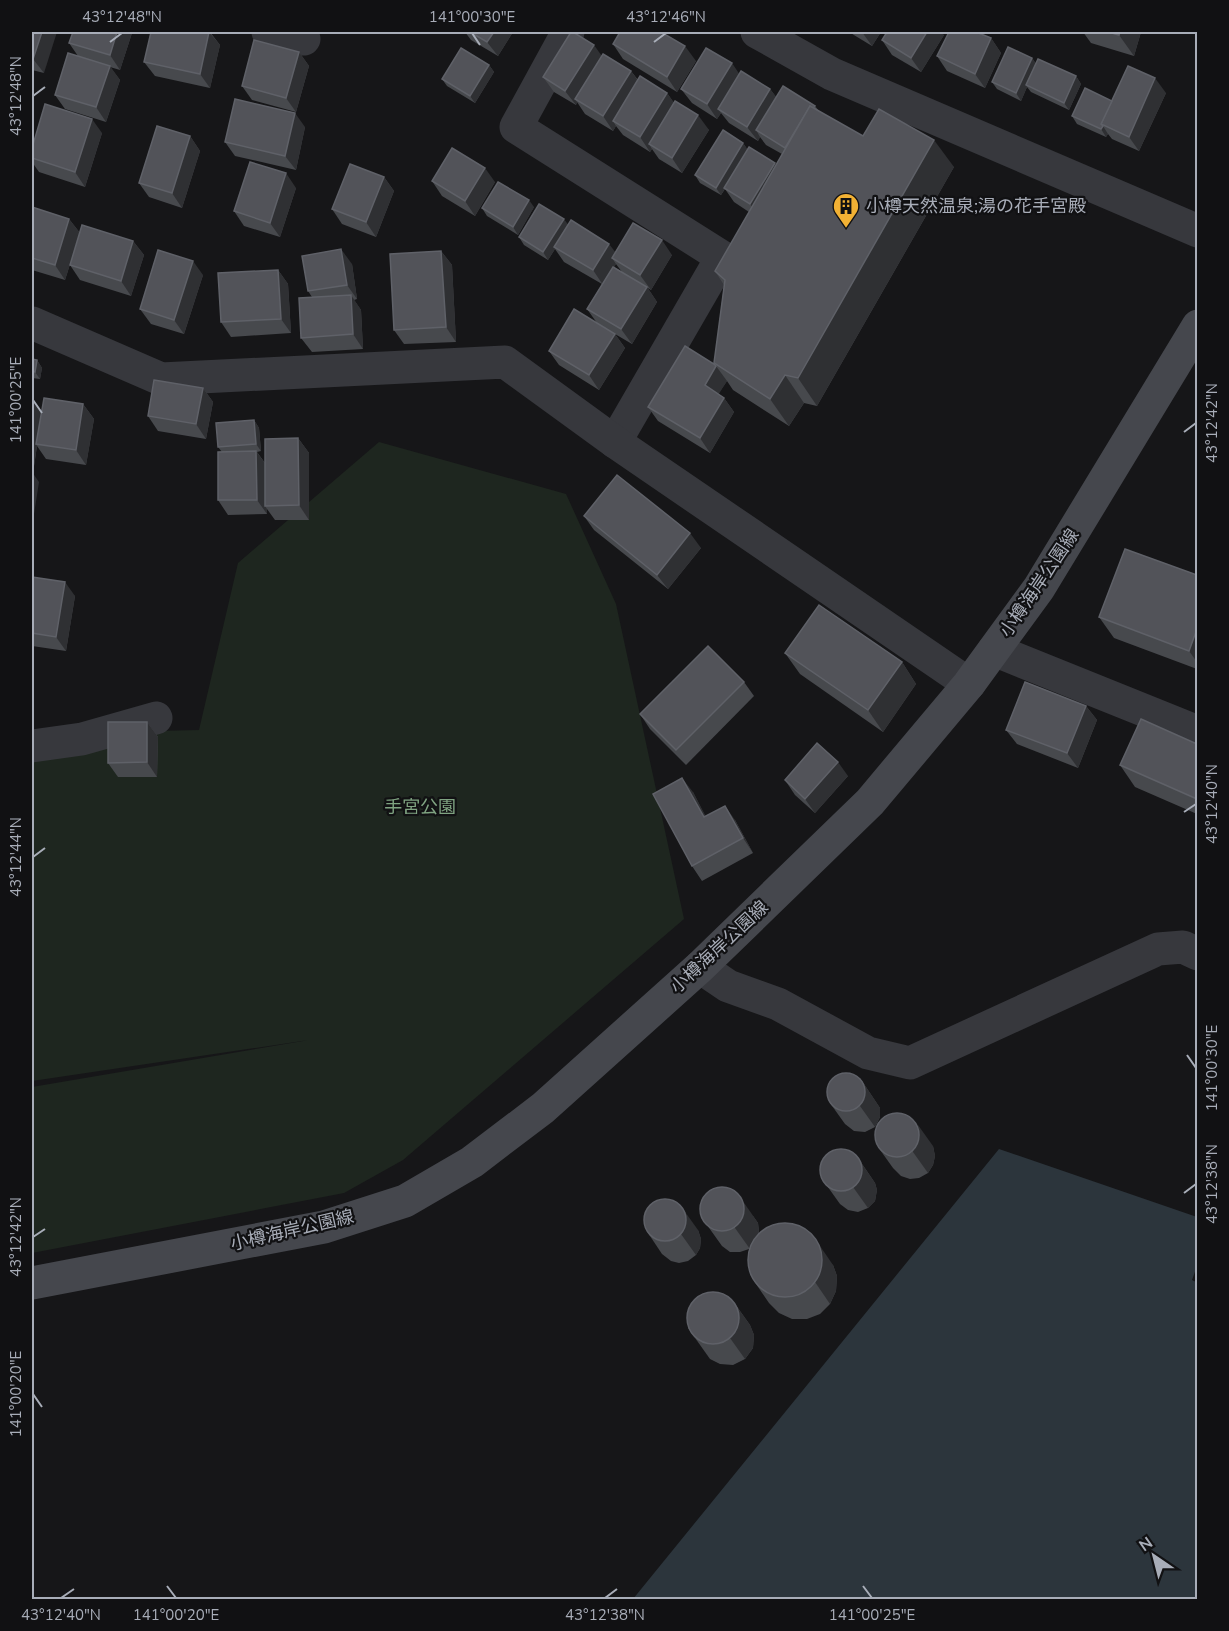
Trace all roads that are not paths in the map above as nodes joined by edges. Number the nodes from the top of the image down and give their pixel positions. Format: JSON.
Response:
{"nodes":[{"id":1,"x":268,"y":32,"type":"edge"},
{"id":2,"x":568,"y":32,"type":"edge"},
{"id":3,"x":757,"y":32,"type":"edge"},
{"id":4,"x":303,"y":39,"type":"dead end"},
{"id":5,"x":1197,"y":231,"type":"edge"},
{"id":6,"x":32,"y":323,"type":"edge"},
{"id":7,"x":1197,"y":326,"type":"edge"},
{"id":8,"x":615,"y":442,"type":"junction"},
{"id":9,"x":994,"y":650,"type":"junction"},
{"id":10,"x":969,"y":684,"type":"junction"},
{"id":11,"x":156,"y":718,"type":"dead end"},
{"id":12,"x":1197,"y":732,"type":"edge"},
{"id":13,"x":32,"y":746,"type":"edge"},
{"id":14,"x":1197,"y":954,"type":"edge"},
{"id":15,"x":700,"y":966,"type":"junction"},
{"id":16,"x":32,"y":1283,"type":"edge"}],
"edges":[{"from":1,"to":4,"type":"street"},
{"from":2,"to":8,"type":"street"},
{"from":3,"to":5,"type":"street"},
{"from":6,"to":8,"type":"street"},
{"from":7,"to":9,"type":"main road","name":"小樽海岸公園線"},
{"from":8,"to":10,"type":"street"},
{"from":9,"to":10,"type":"main road","name":"小樽海岸公園線"},
{"from":9,"to":12,"type":"street"},
{"from":10,"to":15,"type":"main road","name":"小樽海岸公園線"},
{"from":11,"to":13,"type":"street"},
{"from":14,"to":15,"type":"street"},
{"from":15,"to":16,"type":"main road","name":"小樽海岸公園線"}]}
